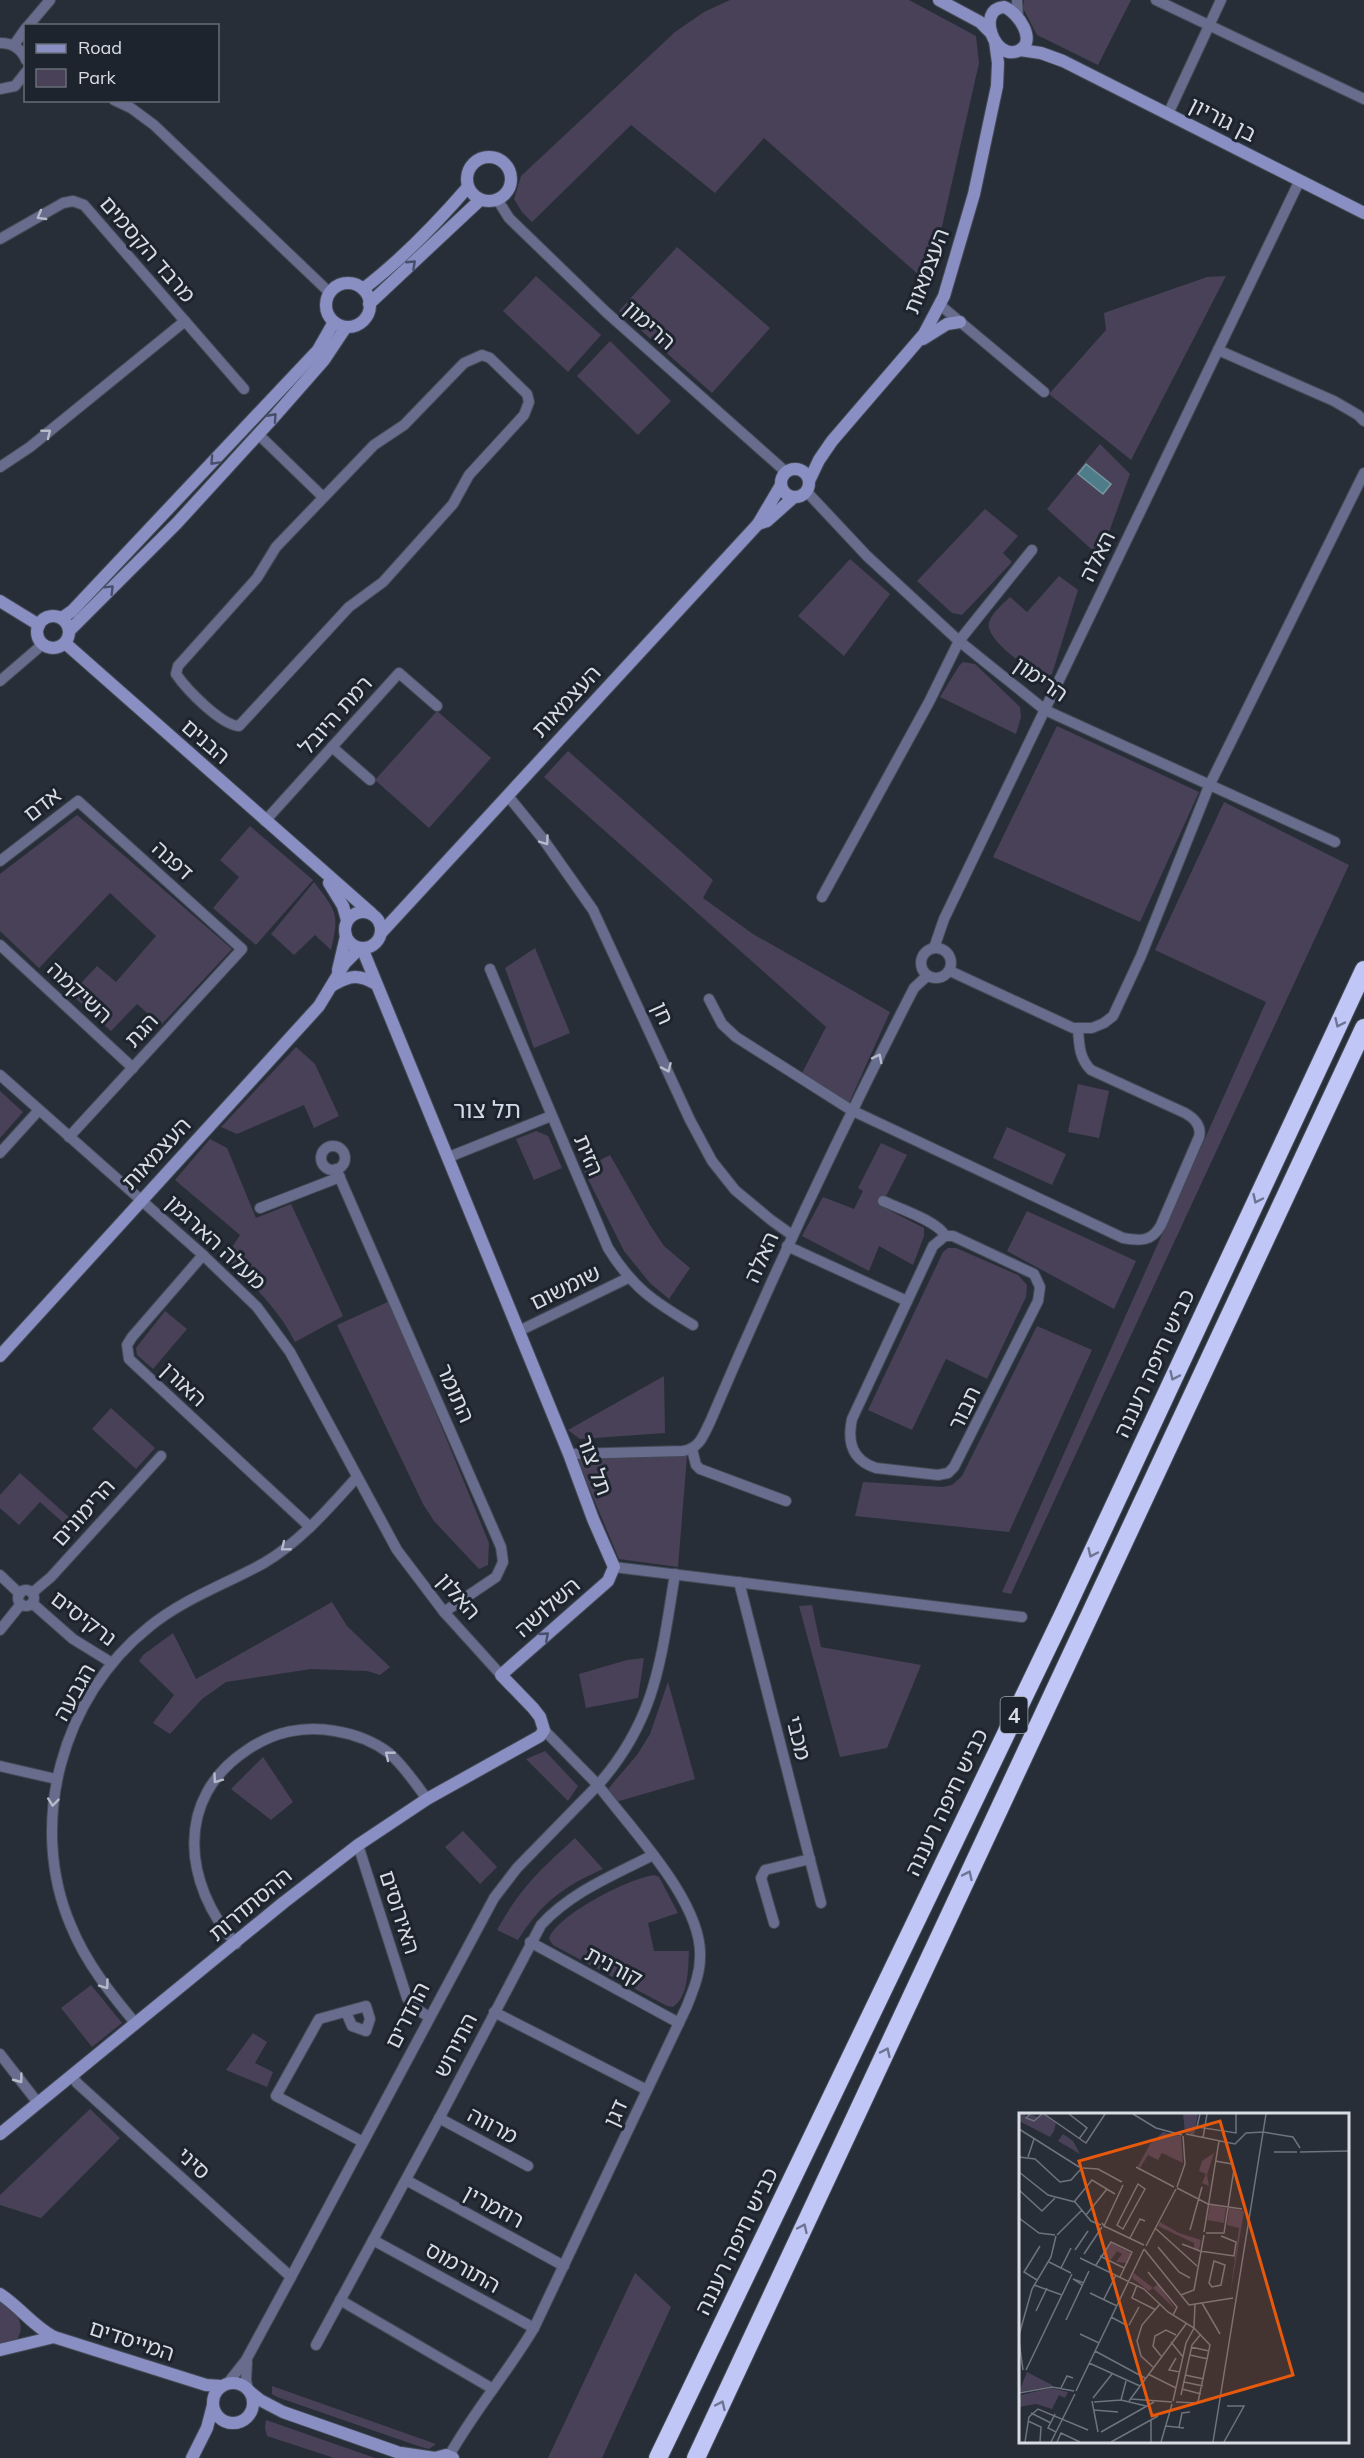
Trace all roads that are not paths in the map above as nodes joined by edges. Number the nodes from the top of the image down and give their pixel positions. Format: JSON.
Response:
{"nodes":[{"id":1,"x":50,"y":0,"type":"edge"},
{"id":2,"x":1017,"y":0,"type":"edge"},
{"id":3,"x":1156,"y":0,"type":"edge"},
{"id":4,"x":1221,"y":0,"type":"edge"},
{"id":5,"x":945,"y":3,"type":"edge"},
{"id":6,"x":1001,"y":6,"type":"edge"},
{"id":7,"x":1018,"y":17,"type":"junction"},
{"id":8,"x":30,"y":24,"type":"edge"},
{"id":9,"x":1209,"y":26,"type":"junction"},
{"id":10,"x":24,"y":31,"type":"edge"},
{"id":11,"x":1025,"y":32,"type":"junction"},
{"id":12,"x":993,"y":37,"type":"junction"},
{"id":13,"x":0,"y":43,"type":"edge"},
{"id":14,"x":14,"y":45,"type":"junction"},
{"id":15,"x":1019,"y":50,"type":"junction"},
{"id":16,"x":24,"y":57,"type":"edge"},
{"id":17,"x":1063,"y":61,"type":"junction"},
{"id":18,"x":24,"y":75,"type":"edge"},
{"id":19,"x":997,"y":86,"type":"junction"},
{"id":20,"x":0,"y":89,"type":"edge"},
{"id":21,"x":1364,"y":99,"type":"edge"},
{"id":22,"x":118,"y":102,"type":"edge"},
{"id":23,"x":1168,"y":114,"type":"junction"},
{"id":24,"x":1299,"y":182,"type":"junction"},
{"id":25,"x":468,"y":187,"type":"junction"},
{"id":26,"x":480,"y":200,"type":"junction"},
{"id":27,"x":497,"y":200,"type":"junction"},
{"id":28,"x":1364,"y":213,"type":"edge"},
{"id":29,"x":0,"y":239,"type":"edge"},
{"id":30,"x":363,"y":289,"type":"junction"},
{"id":31,"x":330,"y":293,"type":"junction"},
{"id":32,"x":369,"y":304,"type":"junction"},
{"id":33,"x":940,"y":305,"type":"junction"},
{"id":34,"x":185,"y":321,"type":"junction"},
{"id":35,"x":334,"y":322,"type":"junction"},
{"id":36,"x":960,"y":322,"type":"junction"},
{"id":37,"x":346,"y":327,"type":"junction"},
{"id":38,"x":913,"y":347,"type":"junction"},
{"id":39,"x":1218,"y":350,"type":"junction"},
{"id":40,"x":244,"y":389,"type":"dead end"},
{"id":41,"x":1044,"y":392,"type":"dead end"},
{"id":42,"x":1364,"y":421,"type":"edge"},
{"id":43,"x":258,"y":434,"type":"junction"},
{"id":44,"x":832,"y":441,"type":"junction"},
{"id":45,"x":0,"y":467,"type":"edge"},
{"id":46,"x":791,"y":470,"type":"junction"},
{"id":47,"x":1364,"y":473,"type":"edge"},
{"id":48,"x":781,"y":485,"type":"junction"},
{"id":49,"x":803,"y":490,"type":"junction"},
{"id":50,"x":323,"y":497,"type":"junction"},
{"id":51,"x":759,"y":524,"type":"junction"},
{"id":52,"x":1032,"y":550,"type":"dead end"},
{"id":53,"x":0,"y":602,"type":"edge"},
{"id":54,"x":62,"y":618,"type":"junction"},
{"id":55,"x":39,"y":625,"type":"junction"},
{"id":56,"x":69,"y":631,"type":"junction"},
{"id":57,"x":958,"y":641,"type":"junction"},
{"id":58,"x":65,"y":643,"type":"junction"},
{"id":59,"x":43,"y":644,"type":"junction"},
{"id":60,"x":0,"y":681,"type":"edge"},
{"id":61,"x":437,"y":706,"type":"dead end"},
{"id":62,"x":1045,"y":710,"type":"junction"},
{"id":63,"x":332,"y":747,"type":"junction"},
{"id":64,"x":369,"y":780,"type":"dead end"},
{"id":65,"x":1209,"y":786,"type":"junction"},
{"id":66,"x":508,"y":796,"type":"junction"},
{"id":67,"x":78,"y":801,"type":"joint"},
{"id":68,"x":265,"y":821,"type":"junction"},
{"id":69,"x":1335,"y":842,"type":"dead end"},
{"id":70,"x":0,"y":861,"type":"edge"},
{"id":71,"x":320,"y":869,"type":"junction"},
{"id":72,"x":822,"y":897,"type":"dead end"},
{"id":73,"x":406,"y":908,"type":"junction"},
{"id":74,"x":374,"y":915,"type":"junction"},
{"id":75,"x":347,"y":920,"type":"junction"},
{"id":76,"x":346,"y":936,"type":"junction"},
{"id":77,"x":379,"y":938,"type":"junction"},
{"id":78,"x":0,"y":945,"type":"edge"},
{"id":79,"x":361,"y":948,"type":"junction"},
{"id":80,"x":934,"y":948,"type":"junction"},
{"id":81,"x":242,"y":949,"type":"joint"},
{"id":82,"x":490,"y":969,"type":"dead end"},
{"id":83,"x":1364,"y":970,"type":"edge"},
{"id":84,"x":950,"y":971,"type":"junction"},
{"id":85,"x":927,"y":976,"type":"junction"},
{"id":86,"x":335,"y":980,"type":"junction"},
{"id":87,"x":376,"y":984,"type":"junction"},
{"id":88,"x":382,"y":998,"type":"junction"},
{"id":89,"x":710,"y":999,"type":"dead end"},
{"id":90,"x":1078,"y":1028,"type":"junction"},
{"id":91,"x":1364,"y":1028,"type":"edge"},
{"id":92,"x":133,"y":1068,"type":"junction"},
{"id":93,"x":0,"y":1075,"type":"edge"},
{"id":94,"x":39,"y":1110,"type":"junction"},
{"id":95,"x":851,"y":1110,"type":"junction"},
{"id":96,"x":551,"y":1116,"type":"junction"},
{"id":97,"x":69,"y":1137,"type":"junction"},
{"id":98,"x":0,"y":1153,"type":"edge"},
{"id":99,"x":449,"y":1157,"type":"junction"},
{"id":100,"x":141,"y":1200,"type":"junction"},
{"id":101,"x":884,"y":1201,"type":"dead end"},
{"id":102,"x":260,"y":1208,"type":"dead end"},
{"id":103,"x":792,"y":1235,"type":"junction"},
{"id":104,"x":945,"y":1236,"type":"junction"},
{"id":105,"x":787,"y":1246,"type":"junction"},
{"id":106,"x":203,"y":1255,"type":"junction"},
{"id":107,"x":628,"y":1278,"type":"junction"},
{"id":108,"x":907,"y":1301,"type":"junction"},
{"id":109,"x":693,"y":1325,"type":"dead end"},
{"id":110,"x":519,"y":1331,"type":"junction"},
{"id":111,"x":0,"y":1356,"type":"edge"},
{"id":112,"x":692,"y":1449,"type":"junction"},
{"id":113,"x":569,"y":1454,"type":"junction"},
{"id":114,"x":161,"y":1456,"type":"dead end"},
{"id":115,"x":357,"y":1478,"type":"junction"},
{"id":116,"x":786,"y":1501,"type":"dead end"},
{"id":117,"x":310,"y":1527,"type":"junction"},
{"id":118,"x":614,"y":1567,"type":"junction"},
{"id":119,"x":675,"y":1574,"type":"junction"},
{"id":120,"x":0,"y":1575,"type":"edge"},
{"id":121,"x":739,"y":1582,"type":"junction"},
{"id":122,"x":26,"y":1599,"type":"junction"},
{"id":123,"x":444,"y":1612,"type":"junction"},
{"id":124,"x":1022,"y":1617,"type":"dead end"},
{"id":125,"x":0,"y":1630,"type":"edge"},
{"id":126,"x":112,"y":1664,"type":"junction"},
{"id":127,"x":501,"y":1675,"type":"junction"},
{"id":128,"x":544,"y":1731,"type":"junction"},
{"id":129,"x":0,"y":1766,"type":"edge"},
{"id":130,"x":56,"y":1779,"type":"junction"},
{"id":131,"x":598,"y":1785,"type":"junction"},
{"id":132,"x":427,"y":1799,"type":"junction"},
{"id":133,"x":358,"y":1845,"type":"junction"},
{"id":134,"x":653,"y":1855,"type":"junction"},
{"id":135,"x":810,"y":1860,"type":"junction"},
{"id":136,"x":821,"y":1903,"type":"dead end"},
{"id":137,"x":774,"y":1923,"type":"dead end"},
{"id":138,"x":530,"y":1942,"type":"junction"},
{"id":139,"x":236,"y":1944,"type":"junction"},
{"id":140,"x":345,"y":2012,"type":"dead end"},
{"id":141,"x":494,"y":2012,"type":"junction"},
{"id":142,"x":429,"y":2017,"type":"junction"},
{"id":143,"x":679,"y":2023,"type":"junction"},
{"id":144,"x":136,"y":2024,"type":"junction"},
{"id":145,"x":0,"y":2054,"type":"edge"},
{"id":146,"x":72,"y":2076,"type":"junction"},
{"id":147,"x":647,"y":2090,"type":"junction"},
{"id":148,"x":38,"y":2103,"type":"junction"},
{"id":149,"x":439,"y":2118,"type":"junction"},
{"id":150,"x":0,"y":2134,"type":"edge"},
{"id":151,"x":363,"y":2142,"type":"junction"},
{"id":152,"x":528,"y":2166,"type":"dead end"},
{"id":153,"x":406,"y":2180,"type":"junction"},
{"id":154,"x":373,"y":2240,"type":"junction"},
{"id":155,"x":564,"y":2266,"type":"junction"},
{"id":156,"x":291,"y":2277,"type":"junction"},
{"id":157,"x":0,"y":2294,"type":"edge"},
{"id":158,"x":340,"y":2300,"type":"junction"},
{"id":159,"x":25,"y":2316,"type":"junction"},
{"id":160,"x":534,"y":2328,"type":"junction"},
{"id":161,"x":54,"y":2337,"type":"junction"},
{"id":162,"x":24,"y":2343,"type":"junction"},
{"id":163,"x":316,"y":2345,"type":"dead end"},
{"id":164,"x":0,"y":2350,"type":"edge"},
{"id":165,"x":248,"y":2356,"type":"junction"},
{"id":166,"x":198,"y":2382,"type":"junction"},
{"id":167,"x":224,"y":2385,"type":"junction"},
{"id":168,"x":493,"y":2389,"type":"junction"},
{"id":169,"x":249,"y":2391,"type":"junction"},
{"id":170,"x":213,"y":2402,"type":"junction"},
{"id":171,"x":283,"y":2412,"type":"junction"},
{"id":172,"x":247,"y":2417,"type":"junction"},
{"id":173,"x":229,"y":2422,"type":"junction"},
{"id":174,"x":195,"y":2453,"type":"edge"},
{"id":175,"x":402,"y":2455,"type":"edge"},
{"id":176,"x":451,"y":2457,"type":"edge"},
{"id":177,"x":435,"y":2458,"type":"edge"},
{"id":178,"x":658,"y":2458,"type":"edge"},
{"id":179,"x":696,"y":2458,"type":"edge"}],
"edges":[{"from":1,"to":8,"type":"street"},
{"from":2,"to":7,"type":"street"},
{"from":3,"to":9,"type":"street"},
{"from":4,"to":9,"type":"street"},
{"from":5,"to":6,"type":"street"},
{"from":5,"to":12,"type":"street"},
{"from":6,"to":7,"type":"street"},
{"from":6,"to":12,"type":"street"},
{"from":7,"to":11,"type":"street"},
{"from":9,"to":21,"type":"street"},
{"from":9,"to":23,"type":"street"},
{"from":10,"to":14,"type":"street"},
{"from":11,"to":15,"type":"street"},
{"from":11,"to":17,"type":"street","name":"בן גוריון"},
{"from":12,"to":15,"type":"street"},
{"from":12,"to":19,"type":"street","name":"העצמאות"},
{"from":13,"to":14,"type":"street"},
{"from":14,"to":16,"type":"street"},
{"from":15,"to":17,"type":"street","name":"בן גוריון"},
{"from":15,"to":19,"type":"street","name":"העצמאות"},
{"from":17,"to":23,"type":"street","name":"בן גוריון"},
{"from":18,"to":20,"type":"street"},
{"from":19,"to":33,"type":"street","name":"העצמאות"},
{"from":22,"to":31,"type":"street"},
{"from":23,"to":24,"type":"street","name":"בן גוריון"},
{"from":24,"to":28,"type":"street","name":"בן גוריון"},
{"from":24,"to":39,"type":"street","name":"האלה"},
{"from":25,"to":26,"type":"street"},
{"from":25,"to":27,"type":"street"},
{"from":25,"to":30,"type":"street"},
{"from":26,"to":27,"type":"street"},
{"from":32,"to":26,"type":"street","one_way":true},
{"from":27,"to":46,"type":"street","name":"הרימון"},
{"from":34,"to":29,"type":"street","name":"מרבד הקסמים","one_way":true},
{"from":30,"to":31,"type":"street"},
{"from":30,"to":32,"type":"street"},
{"from":31,"to":35,"type":"street"},
{"from":32,"to":37,"type":"street"},
{"from":33,"to":36,"type":"street"},
{"from":33,"to":38,"type":"street","name":"העצמאות"},
{"from":34,"to":40,"type":"street"},
{"from":45,"to":34,"type":"street","name":"מרבד הקסמים","one_way":true},
{"from":35,"to":37,"type":"street"},
{"from":35,"to":54,"type":"street","one_way":true},
{"from":36,"to":38,"type":"street"},
{"from":36,"to":41,"type":"street"},
{"from":43,"to":37,"type":"street","one_way":true},
{"from":38,"to":44,"type":"street","name":"העצמאות"},
{"from":39,"to":42,"type":"street"},
{"from":39,"to":62,"type":"street","name":"האלה"},
{"from":43,"to":50,"type":"street"},
{"from":56,"to":43,"type":"street","one_way":true},
{"from":44,"to":46,"type":"street","name":"העצמאות"},
{"from":44,"to":49,"type":"street","name":"העצמאות"},
{"from":46,"to":48,"type":"street"},
{"from":46,"to":49,"type":"street"},
{"from":47,"to":65,"type":"street"},
{"from":48,"to":49,"type":"street"},
{"from":48,"to":51,"type":"street","name":"העצמאות"},
{"from":49,"to":51,"type":"street","name":"העצמאות"},
{"from":49,"to":57,"type":"street","name":"הרימון"},
{"from":50,"to":50,"type":"street"},
{"from":51,"to":66,"type":"street","name":"העצמאות"},
{"from":52,"to":57,"type":"street"},
{"from":53,"to":55,"type":"street"},
{"from":54,"to":55,"type":"street"},
{"from":54,"to":56,"type":"street"},
{"from":55,"to":59,"type":"street"},
{"from":56,"to":58,"type":"street"},
{"from":57,"to":62,"type":"street","name":"הרימון"},
{"from":57,"to":72,"type":"street"},
{"from":58,"to":59,"type":"street"},
{"from":58,"to":68,"type":"street","name":"הבנים"},
{"from":59,"to":60,"type":"street"},
{"from":61,"to":63,"type":"street","name":"רמת היובל"},
{"from":62,"to":65,"type":"street","name":"הרימון"},
{"from":62,"to":80,"type":"street","name":"האלה"},
{"from":63,"to":64,"type":"street"},
{"from":63,"to":68,"type":"street","name":"רמת היובל"},
{"from":65,"to":69,"type":"street","name":"הרימון"},
{"from":65,"to":90,"type":"street"},
{"from":66,"to":73,"type":"street","name":"העצמאות"},
{"from":66,"to":103,"type":"street","name":"חן","one_way":true},
{"from":67,"to":70,"type":"street","name":"אדם"},
{"from":67,"to":81,"type":"street","name":"דפנה"},
{"from":68,"to":71,"type":"street","name":"הבנים"},
{"from":71,"to":74,"type":"street","name":"הבנים"},
{"from":71,"to":75,"type":"street","name":"הבנים"},
{"from":73,"to":74,"type":"street","name":"העצמאות"},
{"from":73,"to":77,"type":"street","name":"העצמאות"},
{"from":74,"to":75,"type":"street"},
{"from":74,"to":77,"type":"street"},
{"from":75,"to":76,"type":"street"},
{"from":76,"to":79,"type":"street"},
{"from":76,"to":86,"type":"street","name":"העצמאות"},
{"from":77,"to":79,"type":"street"},
{"from":77,"to":88,"type":"street","name":"תל צור"},
{"from":78,"to":92,"type":"street","name":"השיקמה"},
{"from":79,"to":86,"type":"street","name":"העצמאות"},
{"from":79,"to":87,"type":"street","name":"תל צור"},
{"from":80,"to":84,"type":"street"},
{"from":80,"to":85,"type":"street"},
{"from":81,"to":92,"type":"street","name":"הגת"},
{"from":82,"to":96,"type":"street","name":"הזית"},
{"from":83,"to":178,"type":"highway","name":"כביש חיפה רעננה","number":"4","one_way":true},
{"from":84,"to":85,"type":"street"},
{"from":84,"to":90,"type":"street"},
{"from":95,"to":85,"type":"street","name":"האלה","one_way":true},
{"from":86,"to":87,"type":"street"},
{"from":86,"to":100,"type":"street","name":"העצמאות"},
{"from":87,"to":88,"type":"street","name":"תל צור"},
{"from":88,"to":99,"type":"street","name":"תל צור"},
{"from":89,"to":95,"type":"street"},
{"from":90,"to":95,"type":"street"},
{"from":179,"to":91,"type":"highway","number":"4","one_way":true},
{"from":92,"to":97,"type":"street","name":"הגת"},
{"from":93,"to":94,"type":"street","name":"מעלה הארגמן"},
{"from":94,"to":97,"type":"street","name":"מעלה הארגמן"},
{"from":94,"to":98,"type":"street"},
{"from":95,"to":103,"type":"street","name":"האלה"},
{"from":96,"to":99,"type":"street"},
{"from":96,"to":107,"type":"street","name":"הזית"},
{"from":97,"to":100,"type":"street","name":"מעלה הארגמן"},
{"from":99,"to":110,"type":"street","name":"תל צור"},
{"from":100,"to":106,"type":"street","name":"מעלה הארגמן"},
{"from":100,"to":111,"type":"street","name":"העצמאות"},
{"from":101,"to":104,"type":"street"},
{"from":102,"to":123,"type":"street","name":"התומר"},
{"from":103,"to":105,"type":"street","name":"האלה"},
{"from":104,"to":108,"type":"street","name":"תבור"},
{"from":104,"to":108,"type":"street","name":"תבור"},
{"from":105,"to":108,"type":"street"},
{"from":105,"to":112,"type":"street","name":"האלה"},
{"from":106,"to":115,"type":"street","name":"מעלה הארגמן"},
{"from":106,"to":117,"type":"street","name":"האורן"},
{"from":107,"to":109,"type":"street","name":"הזית"},
{"from":107,"to":110,"type":"street","name":"שומשום"},
{"from":110,"to":113,"type":"street","name":"תל צור"},
{"from":112,"to":113,"type":"street"},
{"from":112,"to":116,"type":"street"},
{"from":113,"to":118,"type":"street","name":"תל צור"},
{"from":114,"to":122,"type":"street","name":"הרימונים"},
{"from":115,"to":117,"type":"street","name":"הגבעה"},
{"from":115,"to":123,"type":"street","name":"האלון"},
{"from":117,"to":126,"type":"street","name":"הגבעה","one_way":true},
{"from":118,"to":119,"type":"street"},
{"from":127,"to":118,"type":"street","name":"השלושה","one_way":true},
{"from":119,"to":121,"type":"street"},
{"from":119,"to":131,"type":"street","name":"ההדרים"},
{"from":120,"to":122,"type":"street","name":"נרקיסים"},
{"from":121,"to":124,"type":"street"},
{"from":121,"to":135,"type":"street","name":"מכבי"},
{"from":122,"to":125,"type":"street","name":"הרימונים"},
{"from":122,"to":126,"type":"street","name":"נרקיסים"},
{"from":123,"to":127,"type":"street","name":"האלון"},
{"from":126,"to":130,"type":"street","name":"הגבעה"},
{"from":127,"to":128,"type":"street","name":"האלון"},
{"from":128,"to":131,"type":"street"},
{"from":128,"to":132,"type":"street","name":"ההסתדרות"},
{"from":129,"to":130,"type":"street"},
{"from":130,"to":144,"type":"street","name":"הגבעה","one_way":true},
{"from":131,"to":134,"type":"street","name":"דגן"},
{"from":131,"to":142,"type":"street","name":"ההדרים"},
{"from":132,"to":133,"type":"street","name":"ההסתדרות"},
{"from":132,"to":139,"type":"street","one_way":true},
{"from":133,"to":139,"type":"street","name":"ההסתדרות"},
{"from":133,"to":142,"type":"street","name":"האירוסים"},
{"from":134,"to":138,"type":"street","name":"התירוש"},
{"from":134,"to":143,"type":"street","name":"דגן"},
{"from":135,"to":136,"type":"street","name":"מכבי"},
{"from":135,"to":137,"type":"street"},
{"from":138,"to":141,"type":"street","name":"התירוש"},
{"from":138,"to":143,"type":"street","name":"קורנית"},
{"from":139,"to":144,"type":"street","name":"ההסתדרות"},
{"from":140,"to":151,"type":"street"},
{"from":141,"to":147,"type":"street"},
{"from":141,"to":149,"type":"street","name":"התירוש"},
{"from":142,"to":151,"type":"street","name":"ההדרים"},
{"from":143,"to":147,"type":"street","name":"דגן"},
{"from":144,"to":146,"type":"street","name":"ההסתדרות"},
{"from":145,"to":148,"type":"street","one_way":true},
{"from":146,"to":148,"type":"street","name":"ההסתדרות"},
{"from":146,"to":156,"type":"street","name":"סיני"},
{"from":147,"to":155,"type":"street","name":"דגן"},
{"from":148,"to":150,"type":"street","name":"ההסתדרות"},
{"from":149,"to":152,"type":"street","name":"מרווה"},
{"from":149,"to":153,"type":"street","name":"התירוש"},
{"from":151,"to":156,"type":"street","name":"ההדרים"},
{"from":153,"to":154,"type":"street","name":"התירוש"},
{"from":153,"to":155,"type":"street","name":"רוזמרין"},
{"from":154,"to":158,"type":"street","name":"התירוש"},
{"from":154,"to":160,"type":"street","name":"התורמוס"},
{"from":155,"to":160,"type":"street","name":"דגן"},
{"from":156,"to":165,"type":"street","name":"ההדרים"},
{"from":157,"to":159,"type":"street","name":"המייסדים"},
{"from":158,"to":163,"type":"street","name":"התירוש"},
{"from":158,"to":168,"type":"street"},
{"from":159,"to":161,"type":"street","name":"המייסדים"},
{"from":159,"to":162,"type":"street"},
{"from":160,"to":168,"type":"street","name":"דגן"},
{"from":161,"to":162,"type":"street","name":"המייסדים"},
{"from":161,"to":166,"type":"street","name":"המייסדים"},
{"from":162,"to":164,"type":"street","name":"המייסדים"},
{"from":165,"to":167,"type":"street","name":"ההדרים"},
{"from":165,"to":169,"type":"street","name":"ההדרים"},
{"from":166,"to":167,"type":"street","name":"המייסדים"},
{"from":166,"to":170,"type":"street","name":"המייסדים"},
{"from":167,"to":169,"type":"street"},
{"from":167,"to":170,"type":"street"},
{"from":168,"to":176,"type":"street","name":"דגן"},
{"from":169,"to":171,"type":"street"},
{"from":169,"to":172,"type":"street"},
{"from":170,"to":173,"type":"street"},
{"from":170,"to":174,"type":"street"},
{"from":171,"to":172,"type":"street"},
{"from":171,"to":175,"type":"street"},
{"from":172,"to":173,"type":"street"},
{"from":173,"to":174,"type":"street"},
{"from":175,"to":177,"type":"street"},
{"from":176,"to":177,"type":"street"}]}
